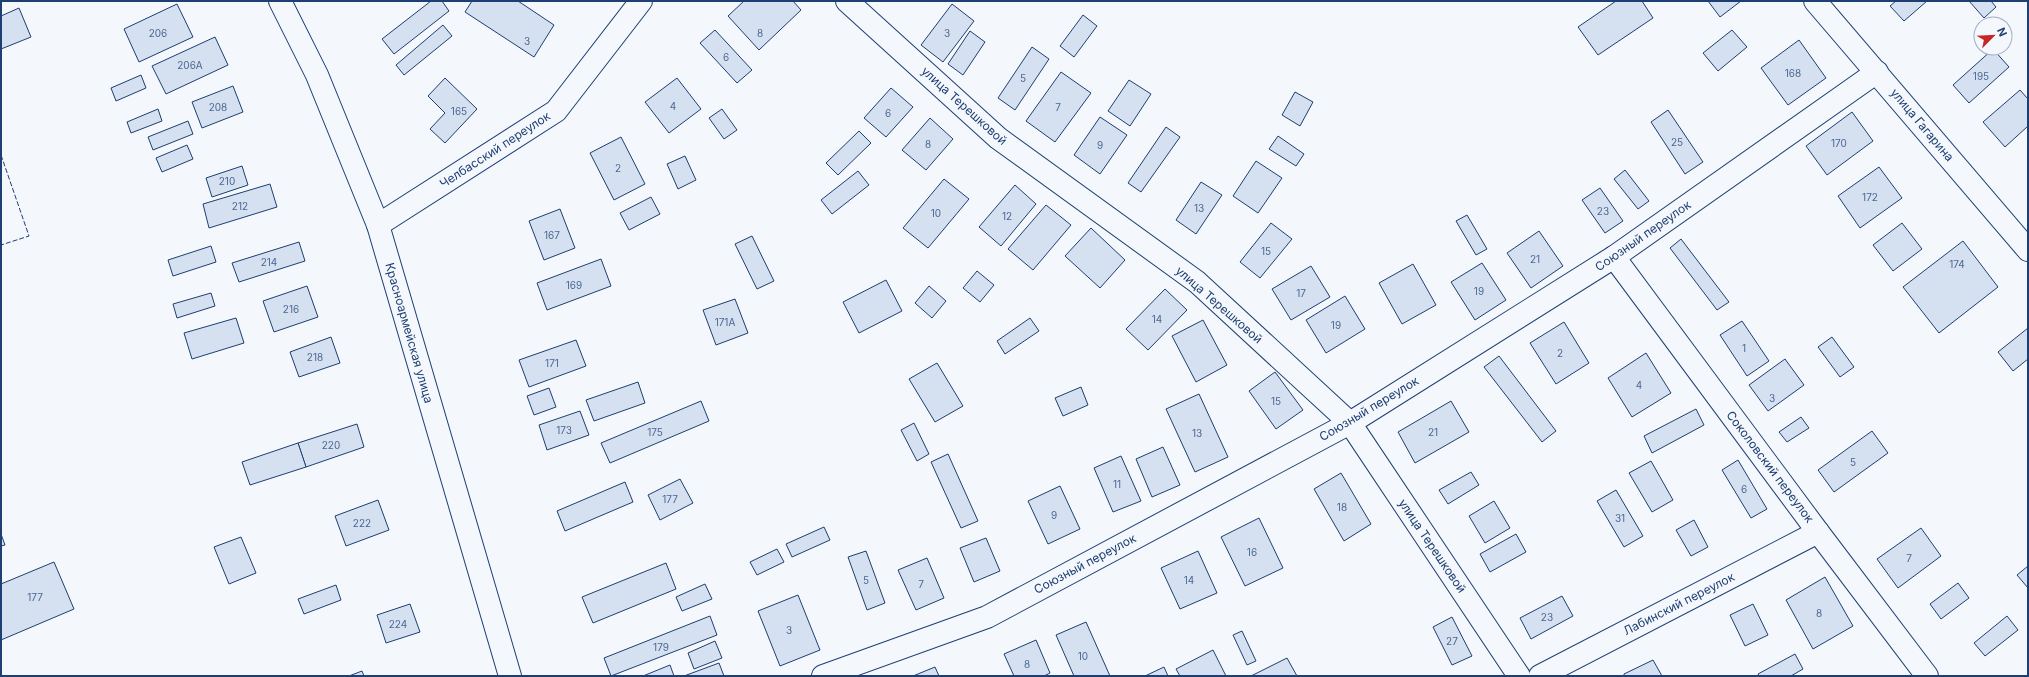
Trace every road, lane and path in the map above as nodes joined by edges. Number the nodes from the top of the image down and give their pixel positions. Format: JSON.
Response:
{"nodes":[{"id":1,"x":280,"y":1,"type":"edge"},
{"id":2,"x":641,"y":1,"type":"edge"},
{"id":3,"x":847,"y":1,"type":"edge"},
{"id":4,"x":1815,"y":1,"type":"edge"},
{"id":5,"x":1877,"y":72,"type":"junction"},
{"id":6,"x":378,"y":225,"type":"junction"},
{"id":7,"x":2028,"y":250,"type":"edge"},
{"id":8,"x":1614,"y":257,"type":"junction"},
{"id":9,"x":1350,"y":423,"type":"junction"},
{"id":10,"x":1818,"y":532,"type":"junction"},
{"id":11,"x":510,"y":676,"type":"edge"},
{"id":12,"x":823,"y":676,"type":"edge"},
{"id":13,"x":1519,"y":676,"type":"edge"},
{"id":14,"x":1540,"y":676,"type":"edge"},
{"id":15,"x":1927,"y":676,"type":"edge"}],
"edges":[{"from":1,"to":6,"type":"street","name":"Красноармейская улица"},
{"from":2,"to":6,"type":"street","name":"Челбасский переулок"},
{"from":3,"to":9,"type":"street","name":"улица Терешковой"},
{"from":4,"to":5,"type":"street","name":"улица Гагарина"},
{"from":5,"to":7,"type":"street","name":"улица Гагарина"},
{"from":5,"to":8,"type":"street","name":"Союзный переулок"},
{"from":6,"to":11,"type":"street","name":"Красноармейская улица"},
{"from":8,"to":9,"type":"street","name":"Союзный переулок"},
{"from":8,"to":10,"type":"street","name":"Соколовский переулок"},
{"from":9,"to":12,"type":"street","name":"Союзный переулок"},
{"from":9,"to":13,"type":"street","name":"улица Терешковой"},
{"from":10,"to":14,"type":"street","name":"Лабинский переулок"},
{"from":10,"to":15,"type":"street","name":"Соколовский переулок"}]}
